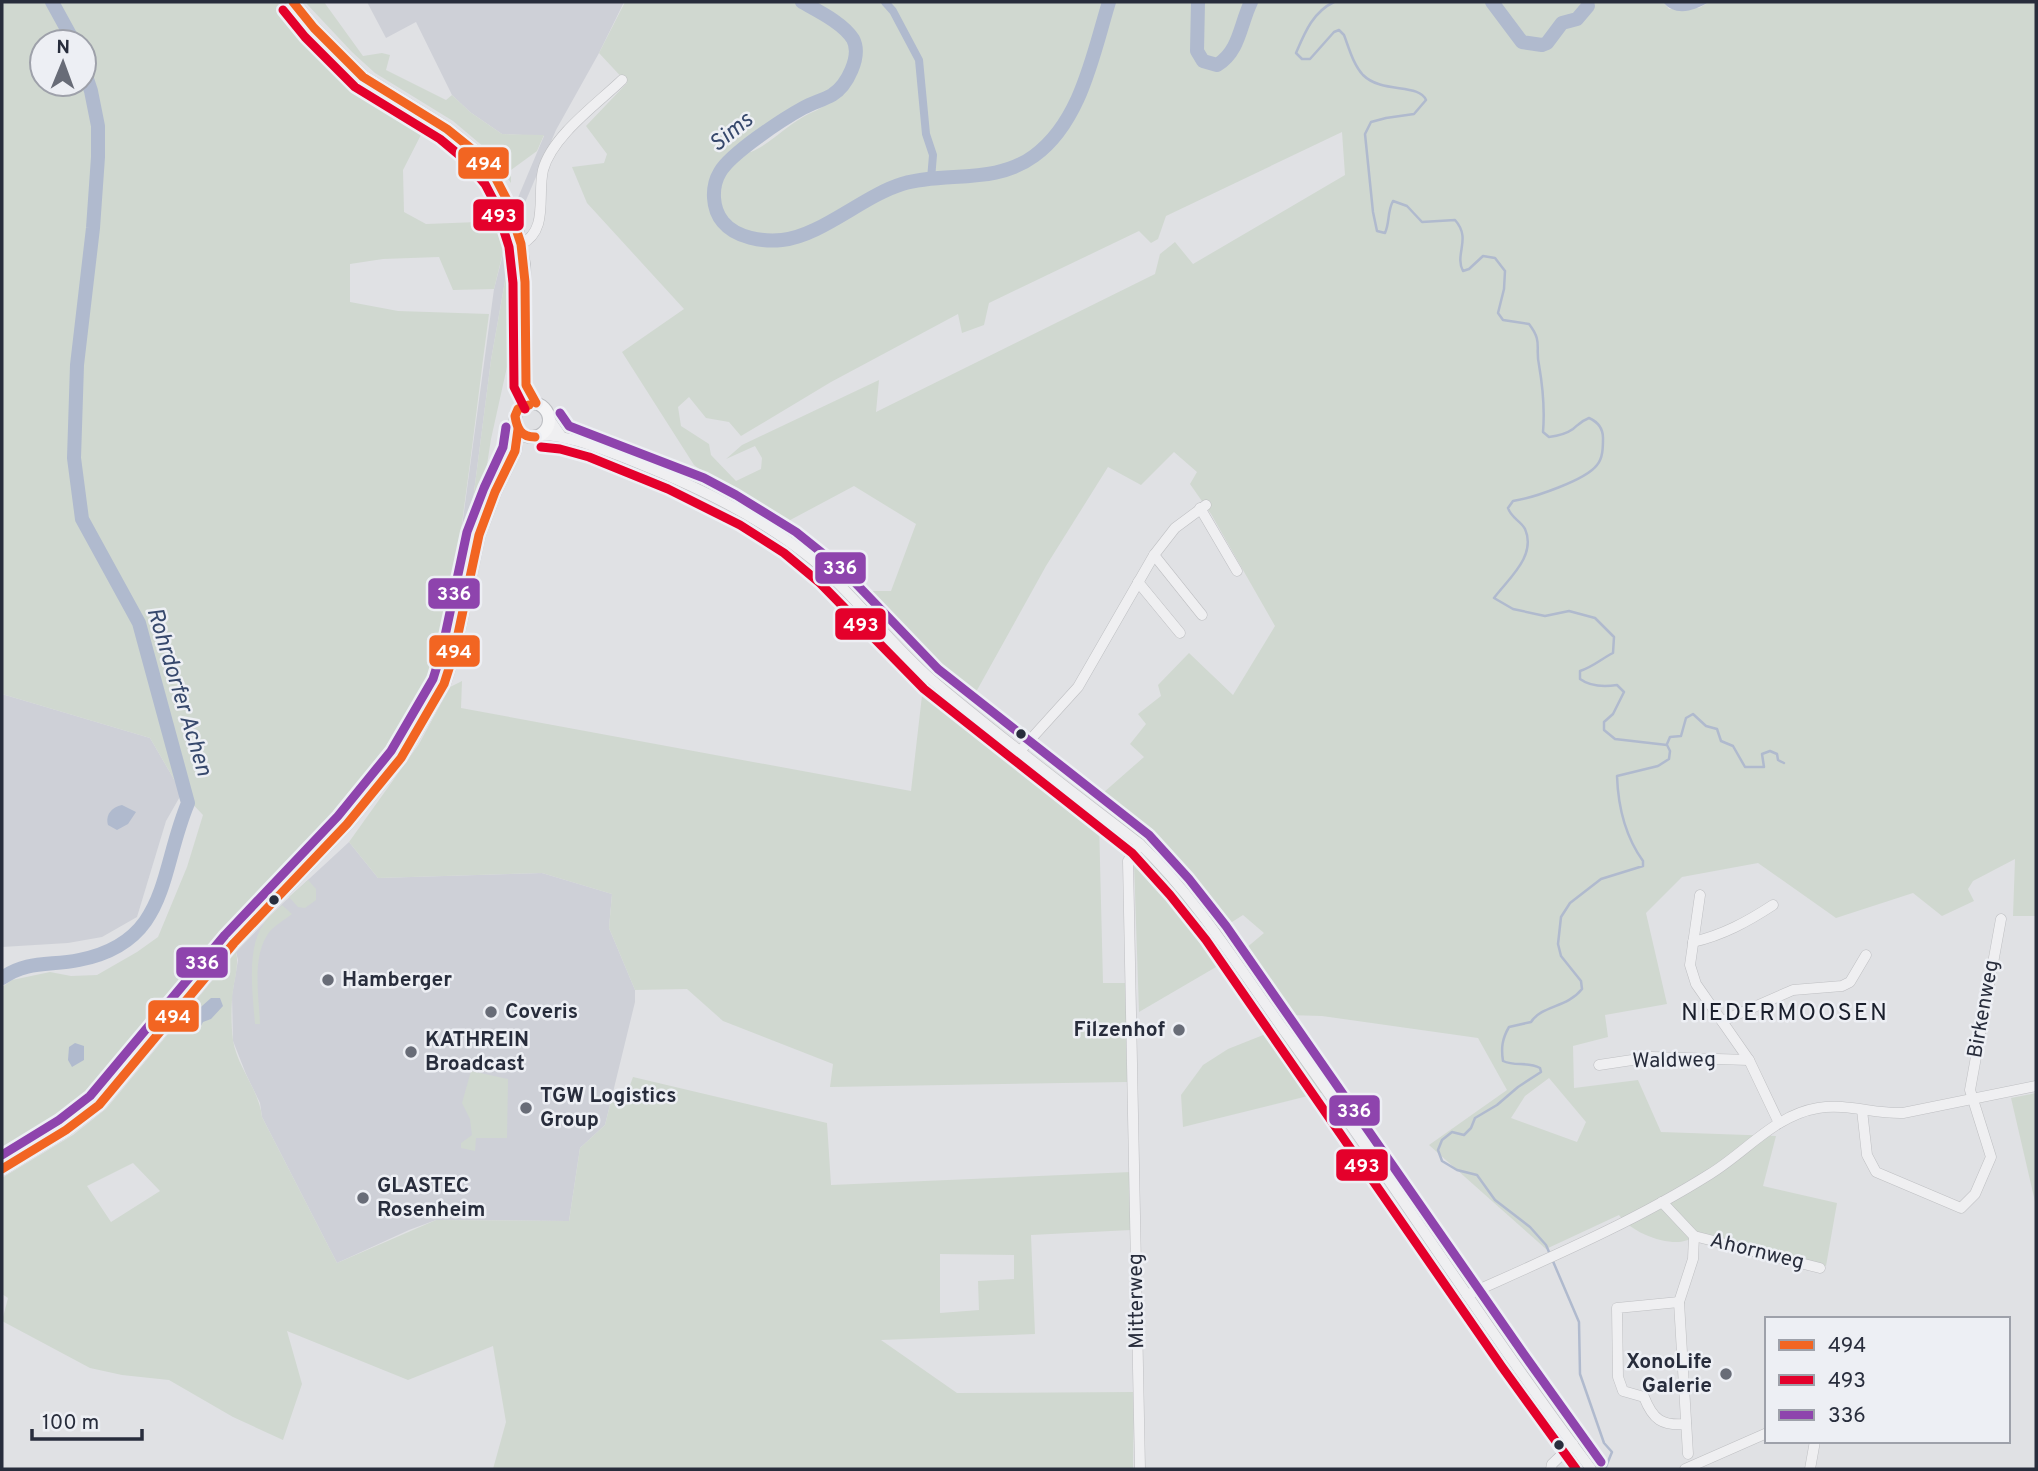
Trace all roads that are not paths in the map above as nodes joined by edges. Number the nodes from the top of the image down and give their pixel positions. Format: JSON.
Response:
{"nodes":[{"id":1,"x":293,"y":2,"type":"edge"},
{"id":2,"x":622,"y":80,"type":"dead end"},
{"id":3,"x":521,"y":244,"type":"junction"},
{"id":4,"x":530,"y":404,"type":"junction"},
{"id":5,"x":550,"y":420,"type":"junction"},
{"id":6,"x":518,"y":429,"type":"junction"},
{"id":7,"x":536,"y":436,"type":"junction"},
{"id":8,"x":562,"y":436,"type":"junction"},
{"id":9,"x":515,"y":451,"type":"junction"},
{"id":10,"x":1154,"y":555,"type":"junction"},
{"id":11,"x":1237,"y":571,"type":"dead end"},
{"id":12,"x":1138,"y":582,"type":"junction"},
{"id":13,"x":1202,"y":615,"type":"dead end"},
{"id":14,"x":1180,"y":633,"type":"dead end"},
{"id":15,"x":1020,"y":751,"type":"junction"},
{"id":16,"x":1140,"y":844,"type":"junction"},
{"id":17,"x":1700,"y":895,"type":"dead end"},
{"id":18,"x":1773,"y":905,"type":"dead end"},
{"id":19,"x":2001,"y":919,"type":"dead end"},
{"id":20,"x":1693,"y":942,"type":"junction"},
{"id":21,"x":1866,"y":955,"type":"dead end"},
{"id":22,"x":1723,"y":1021,"type":"junction"},
{"id":23,"x":1749,"y":1060,"type":"junction"},
{"id":24,"x":1600,"y":1065,"type":"dead end"},
{"id":25,"x":2036,"y":1086,"type":"edge"},
{"id":26,"x":1971,"y":1099,"type":"junction"},
{"id":27,"x":1862,"y":1110,"type":"junction"},
{"id":28,"x":1779,"y":1123,"type":"junction"},
{"id":29,"x":2,"y":1169,"type":"edge"},
{"id":30,"x":1662,"y":1202,"type":"junction"},
{"id":31,"x":1694,"y":1236,"type":"junction"},
{"id":32,"x":1821,"y":1268,"type":"dead end"},
{"id":33,"x":1467,"y":1295,"type":"junction"},
{"id":34,"x":1679,"y":1302,"type":"junction"},
{"id":35,"x":1686,"y":1424,"type":"junction"},
{"id":36,"x":1765,"y":1434,"type":"edge"},
{"id":37,"x":1815,"y":1443,"type":"edge"},
{"id":38,"x":1573,"y":1444,"type":"junction"},
{"id":39,"x":1688,"y":1454,"type":"dead end"},
{"id":40,"x":1140,"y":1469,"type":"edge"},
{"id":41,"x":1550,"y":1469,"type":"edge"},
{"id":42,"x":1591,"y":1469,"type":"edge"},
{"id":43,"x":1685,"y":1469,"type":"edge"},
{"id":44,"x":1810,"y":1469,"type":"edge"}],
"edges":[{"from":1,"to":3,"type":"main road"},
{"from":2,"to":3,"type":"street"},
{"from":3,"to":4,"type":"main road"},
{"from":4,"to":5,"type":"main road"},
{"from":4,"to":6,"type":"main road"},
{"from":5,"to":7,"type":"main road"},
{"from":5,"to":8,"type":"street"},
{"from":6,"to":7,"type":"main road"},
{"from":6,"to":9,"type":"main road"},
{"from":7,"to":8,"type":"street"},
{"from":7,"to":9,"type":"main road"},
{"from":8,"to":15,"type":"street"},
{"from":9,"to":29,"type":"main road"},
{"from":10,"to":11,"type":"street"},
{"from":10,"to":12,"type":"street"},
{"from":10,"to":13,"type":"street"},
{"from":12,"to":14,"type":"street"},
{"from":12,"to":15,"type":"street"},
{"from":15,"to":16,"type":"street"},
{"from":16,"to":33,"type":"street"},
{"from":16,"to":40,"type":"street","name":"Mitterweg"},
{"from":17,"to":20,"type":"street","name":"Waldweg"},
{"from":18,"to":20,"type":"street"},
{"from":19,"to":26,"type":"street","name":"Birkenweg"},
{"from":20,"to":22,"type":"street","name":"Waldweg"},
{"from":21,"to":22,"type":"street"},
{"from":22,"to":23,"type":"street","name":"Waldweg"},
{"from":23,"to":24,"type":"street","name":"Waldweg"},
{"from":23,"to":28,"type":"street","name":"Waldweg"},
{"from":25,"to":26,"type":"street"},
{"from":26,"to":27,"type":"street"},
{"from":26,"to":27,"type":"street"},
{"from":27,"to":28,"type":"street"},
{"from":28,"to":30,"type":"street"},
{"from":30,"to":31,"type":"street"},
{"from":30,"to":33,"type":"street"},
{"from":31,"to":32,"type":"street","name":"Ahornweg"},
{"from":31,"to":34,"type":"street"},
{"from":33,"to":38,"type":"street"},
{"from":34,"to":35,"type":"street"},
{"from":34,"to":35,"type":"street"},
{"from":35,"to":39,"type":"street"},
{"from":36,"to":43,"type":"street"},
{"from":37,"to":44,"type":"street"},
{"from":38,"to":41,"type":"street"},
{"from":38,"to":42,"type":"street"}]}
